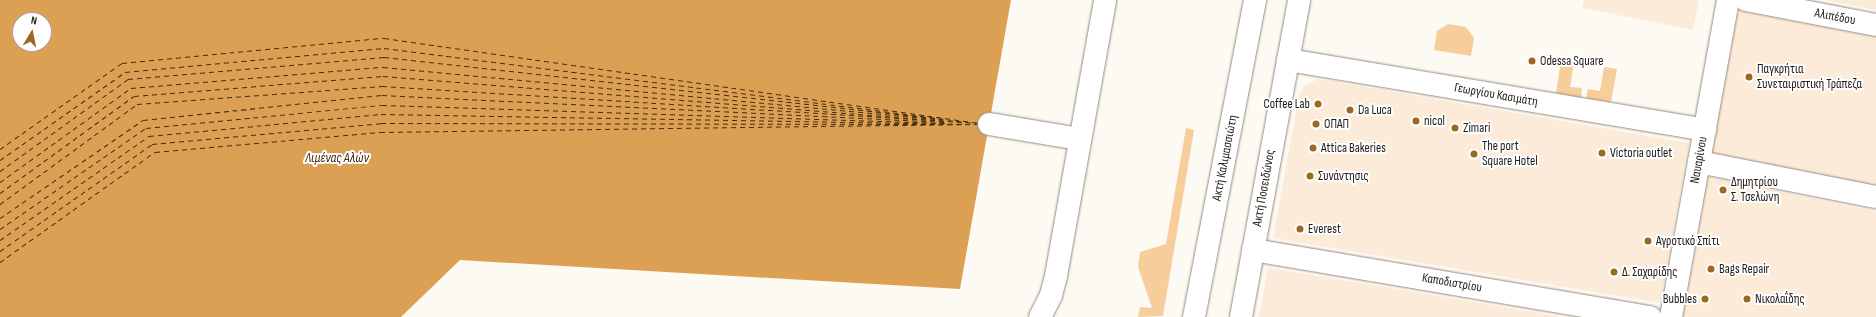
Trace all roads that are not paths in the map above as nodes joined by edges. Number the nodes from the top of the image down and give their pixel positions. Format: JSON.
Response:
{"nodes":[{"id":1,"x":1105,"y":0,"type":"edge"},
{"id":2,"x":1256,"y":0,"type":"edge"},
{"id":3,"x":1299,"y":0,"type":"edge"},
{"id":4,"x":1733,"y":1,"type":"edge"},
{"id":5,"x":1876,"y":25,"type":"edge"},
{"id":6,"x":1288,"y":60,"type":"junction"},
{"id":7,"x":989,"y":124,"type":"dead end"},
{"id":8,"x":1704,"y":130,"type":"junction"},
{"id":9,"x":1080,"y":139,"type":"junction"},
{"id":10,"x":1699,"y":162,"type":"junction"},
{"id":11,"x":1876,"y":197,"type":"edge"},
{"id":12,"x":1253,"y":250,"type":"junction"},
{"id":13,"x":1040,"y":317,"type":"edge"},
{"id":14,"x":1194,"y":317,"type":"edge"},
{"id":15,"x":1241,"y":317,"type":"edge"},
{"id":16,"x":1650,"y":317,"type":"edge"},
{"id":17,"x":1671,"y":317,"type":"edge"}],
"edges":[{"from":1,"to":9,"type":"street"},
{"from":2,"to":14,"type":"street","name":"Ακτή Καλιμασσιώτη"},
{"from":3,"to":6,"type":"street"},
{"from":4,"to":5,"type":"street","name":"Αλιπέδου"},
{"from":4,"to":8,"type":"street","name":"Ναυαρίνου"},
{"from":6,"to":8,"type":"street","name":"Γεωργίου Κασιμάτη"},
{"from":6,"to":12,"type":"street","name":"Ακτή Ποσειδώνος"},
{"from":7,"to":9,"type":"street"},
{"from":8,"to":10,"type":"street","name":"Ναυαρίνου"},
{"from":9,"to":13,"type":"street"},
{"from":10,"to":11,"type":"street"},
{"from":10,"to":17,"type":"street","name":"Ναυαρίνου"},
{"from":12,"to":15,"type":"street","name":"Ακτή Ποσειδώνος"},
{"from":12,"to":16,"type":"street","name":"Καποδιστρίου"}]}
